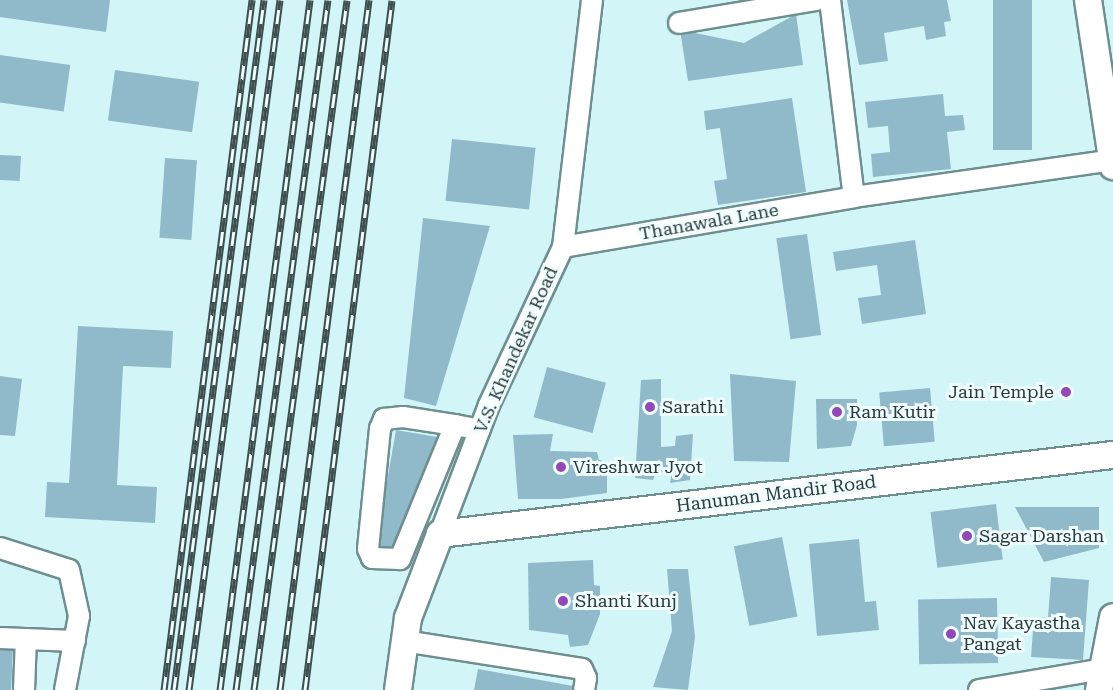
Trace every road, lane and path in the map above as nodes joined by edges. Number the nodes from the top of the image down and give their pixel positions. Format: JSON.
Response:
{"nodes":[{"id":1,"x":592,"y":0,"type":"edge"},
{"id":2,"x":817,"y":0,"type":"edge"},
{"id":3,"x":830,"y":0,"type":"edge"},
{"id":4,"x":1088,"y":0,"type":"edge"},
{"id":5,"x":679,"y":23,"type":"dead end"},
{"id":6,"x":1113,"y":160,"type":"edge"},
{"id":7,"x":1113,"y":166,"type":"edge"},
{"id":8,"x":854,"y":197,"type":"junction"},
{"id":9,"x":564,"y":247,"type":"junction"},
{"id":10,"x":455,"y":425,"type":"junction"},
{"id":11,"x":480,"y":429,"type":"junction"},
{"id":12,"x":1113,"y":455,"type":"edge"},
{"id":13,"x":440,"y":534,"type":"junction"},
{"id":14,"x":0,"y":548,"type":"edge"},
{"id":15,"x":400,"y":559,"type":"junction"},
{"id":16,"x":430,"y":560,"type":"junction"},
{"id":17,"x":1113,"y":617,"type":"edge"},
{"id":18,"x":0,"y":638,"type":"edge"},
{"id":19,"x":26,"y":639,"type":"junction"},
{"id":20,"x":75,"y":641,"type":"junction"},
{"id":21,"x":404,"y":641,"type":"junction"},
{"id":22,"x":1101,"y":679,"type":"edge"},
{"id":23,"x":24,"y":690,"type":"edge"},
{"id":24,"x":65,"y":690,"type":"edge"},
{"id":25,"x":398,"y":690,"type":"edge"},
{"id":26,"x":584,"y":690,"type":"edge"},
{"id":27,"x":979,"y":690,"type":"edge"}],
"edges":[{"from":1,"to":9,"type":"street","name":"V.S. Khandekar Road"},
{"from":2,"to":5,"type":"street"},
{"from":3,"to":8,"type":"street"},
{"from":4,"to":6,"type":"street"},
{"from":6,"to":7,"type":"street"},
{"from":6,"to":8,"type":"street","name":"Thanawala Lane"},
{"from":8,"to":9,"type":"street","name":"Thanawala Lane"},
{"from":9,"to":11,"type":"street","name":"V.S. Khandekar Road"},
{"from":10,"to":11,"type":"street"},
{"from":10,"to":15,"type":"street"},
{"from":10,"to":15,"type":"street"},
{"from":11,"to":13,"type":"street","name":"V.S. Khandekar Road"},
{"from":12,"to":13,"type":"street","name":"Hanuman Mandir Road"},
{"from":13,"to":16,"type":"street","name":"V.S. Khandekar Road"},
{"from":14,"to":20,"type":"street"},
{"from":15,"to":16,"type":"street"},
{"from":16,"to":21,"type":"street","name":"V.S. Khandekar Road"},
{"from":17,"to":22,"type":"street"},
{"from":18,"to":19,"type":"street"},
{"from":19,"to":20,"type":"street"},
{"from":19,"to":23,"type":"street"},
{"from":20,"to":24,"type":"street"},
{"from":21,"to":25,"type":"street","name":"V.S. Khandekar Road"},
{"from":21,"to":26,"type":"street"},
{"from":22,"to":27,"type":"street"}]}
